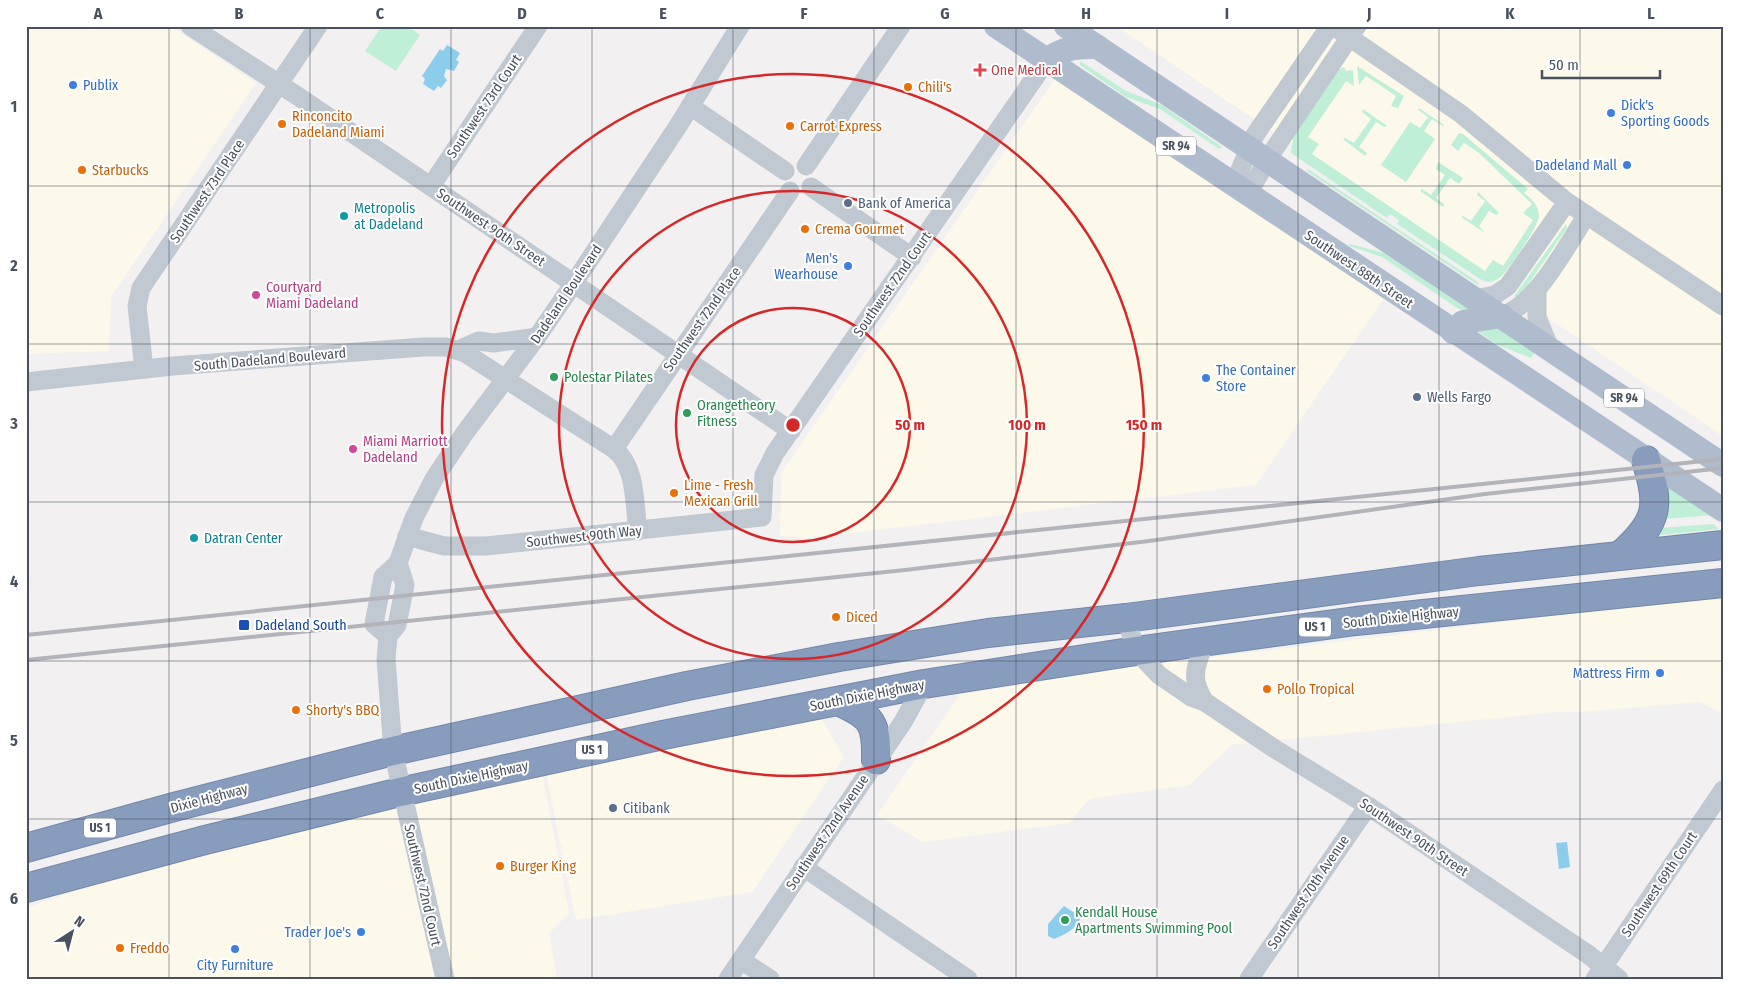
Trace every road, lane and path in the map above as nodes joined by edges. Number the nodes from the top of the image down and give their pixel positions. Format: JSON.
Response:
{"nodes":[{"id":1,"x":190,"y":26,"type":"edge"},
{"id":2,"x":318,"y":26,"type":"edge"},
{"id":3,"x":538,"y":26,"type":"edge"},
{"id":4,"x":740,"y":26,"type":"edge"},
{"id":5,"x":901,"y":26,"type":"edge"},
{"id":6,"x":996,"y":26,"type":"edge"},
{"id":7,"x":1066,"y":26,"type":"edge"},
{"id":8,"x":1332,"y":26,"type":"edge"},
{"id":9,"x":1353,"y":32,"type":"edge"},
{"id":10,"x":1098,"y":47,"type":"junction"},
{"id":11,"x":1047,"y":60,"type":"junction"},
{"id":12,"x":278,"y":85,"type":"junction"},
{"id":13,"x":690,"y":106,"type":"junction"},
{"id":14,"x":1258,"y":154,"type":"junction"},
{"id":15,"x":806,"y":166,"type":"junction"},
{"id":16,"x":785,"y":171,"type":"junction"},
{"id":17,"x":431,"y":186,"type":"junction"},
{"id":18,"x":811,"y":186,"type":"junction"},
{"id":19,"x":1241,"y":189,"type":"junction"},
{"id":20,"x":790,"y":191,"type":"junction"},
{"id":21,"x":1567,"y":202,"type":"junction"},
{"id":22,"x":1587,"y":215,"type":"junction"},
{"id":23,"x":912,"y":257,"type":"junction"},
{"id":24,"x":574,"y":283,"type":"junction"},
{"id":25,"x":1537,"y":289,"type":"junction"},
{"id":26,"x":1475,"y":299,"type":"junction"},
{"id":27,"x":1723,"y":306,"type":"edge"},
{"id":28,"x":1502,"y":316,"type":"junction"},
{"id":29,"x":1453,"y":332,"type":"junction"},
{"id":30,"x":537,"y":337,"type":"junction"},
{"id":31,"x":1550,"y":349,"type":"junction"},
{"id":32,"x":458,"y":350,"type":"junction"},
{"id":33,"x":678,"y":354,"type":"junction"},
{"id":34,"x":144,"y":369,"type":"junction"},
{"id":35,"x":504,"y":380,"type":"junction"},
{"id":36,"x":26,"y":382,"type":"edge"},
{"id":37,"x":791,"y":431,"type":"junction"},
{"id":38,"x":614,"y":449,"type":"junction"},
{"id":39,"x":1646,"y":460,"type":"junction"},
{"id":40,"x":1723,"y":465,"type":"edge"},
{"id":41,"x":1723,"y":510,"type":"edge"},
{"id":42,"x":762,"y":517,"type":"joint"},
{"id":43,"x":638,"y":531,"type":"junction"},
{"id":44,"x":407,"y":536,"type":"junction"},
{"id":45,"x":1723,"y":545,"type":"edge"},
{"id":46,"x":1622,"y":554,"type":"junction"},
{"id":47,"x":1723,"y":583,"type":"edge"},
{"id":48,"x":1126,"y":618,"type":"junction"},
{"id":49,"x":988,"y":633,"type":"junction"},
{"id":50,"x":1205,"y":641,"type":"junction"},
{"id":51,"x":923,"y":644,"type":"junction"},
{"id":52,"x":1136,"y":651,"type":"junction"},
{"id":53,"x":924,"y":684,"type":"junction"},
{"id":54,"x":874,"y":695,"type":"junction"},
{"id":55,"x":838,"y":701,"type":"junction"},
{"id":56,"x":1205,"y":702,"type":"junction"},
{"id":57,"x":393,"y":751,"type":"junction"},
{"id":58,"x":876,"y":760,"type":"junction"},
{"id":59,"x":1723,"y":790,"type":"edge"},
{"id":60,"x":400,"y":792,"type":"junction"},
{"id":61,"x":1368,"y":806,"type":"junction"},
{"id":62,"x":26,"y":848,"type":"edge"},
{"id":63,"x":803,"y":867,"type":"junction"},
{"id":64,"x":26,"y":888,"type":"edge"},
{"id":65,"x":741,"y":960,"type":"junction"},
{"id":66,"x":1599,"y":972,"type":"edge"},
{"id":67,"x":445,"y":979,"type":"edge"},
{"id":68,"x":728,"y":979,"type":"edge"},
{"id":69,"x":770,"y":979,"type":"edge"},
{"id":70,"x":968,"y":979,"type":"edge"},
{"id":71,"x":1249,"y":979,"type":"edge"},
{"id":72,"x":1619,"y":979,"type":"edge"}],
"edges":[{"from":1,"to":12,"type":"street","name":"Southwest 90th Street"},
{"from":2,"to":12,"type":"street","name":"Southwest 73rd Place"},
{"from":3,"to":17,"type":"street","name":"Southwest 73rd Court"},
{"from":4,"to":13,"type":"street","name":"Dadeland Boulevard"},
{"from":5,"to":15,"type":"street"},
{"from":6,"to":11,"type":"main road","name":"Southwest 88th Street","number":"SR 94"},
{"from":7,"to":10,"type":"main road","number":"SR 94"},
{"from":8,"to":9,"type":"street"},
{"from":8,"to":14,"type":"street"},
{"from":9,"to":14,"type":"street"},
{"from":9,"to":21,"type":"street"},
{"from":10,"to":11,"type":"main road"},
{"from":10,"to":14,"type":"main road","number":"SR 94"},
{"from":11,"to":19,"type":"main road","name":"Southwest 88th Street","number":"SR 94"},
{"from":11,"to":23,"type":"street","name":"Southwest 72nd Court"},
{"from":12,"to":17,"type":"street","name":"Southwest 90th Street"},
{"from":12,"to":34,"type":"street","name":"Southwest 73rd Place"},
{"from":13,"to":16,"type":"street"},
{"from":13,"to":24,"type":"street","name":"Dadeland Boulevard"},
{"from":14,"to":19,"type":"street"},
{"from":14,"to":26,"type":"main road","number":"SR 94"},
{"from":15,"to":16,"type":"street"},
{"from":15,"to":18,"type":"street"},
{"from":16,"to":20,"type":"street"},
{"from":17,"to":24,"type":"street","name":"Southwest 90th Street"},
{"from":18,"to":20,"type":"street"},
{"from":18,"to":23,"type":"street"},
{"from":19,"to":29,"type":"main road","name":"Southwest 88th Street","number":"SR 94"},
{"from":20,"to":33,"type":"street","name":"Southwest 72nd Place"},
{"from":21,"to":22,"type":"street"},
{"from":21,"to":26,"type":"street"},
{"from":22,"to":25,"type":"street"},
{"from":22,"to":27,"type":"street"},
{"from":23,"to":37,"type":"street","name":"Southwest 72nd Court"},
{"from":24,"to":30,"type":"street","name":"Dadeland Boulevard"},
{"from":24,"to":33,"type":"street","name":"Southwest 90th Street"},
{"from":25,"to":28,"type":"street"},
{"from":25,"to":31,"type":"street"},
{"from":26,"to":28,"type":"main road","number":"SR 94"},
{"from":28,"to":29,"type":"main road"},
{"from":28,"to":31,"type":"main road","number":"SR 94"},
{"from":29,"to":39,"type":"main road","name":"Southwest 88th Street","number":"SR 94"},
{"from":30,"to":32,"type":"street"},
{"from":30,"to":35,"type":"street","name":"Dadeland Boulevard"},
{"from":31,"to":40,"type":"main road","number":"SR 94"},
{"from":32,"to":34,"type":"street","name":"South Dadeland Boulevard"},
{"from":32,"to":35,"type":"street","name":"South Dadeland Boulevard"},
{"from":33,"to":37,"type":"street","name":"Southwest 90th Street"},
{"from":33,"to":38,"type":"street","name":"Southwest 72nd Place"},
{"from":34,"to":36,"type":"street","name":"South Dadeland Boulevard"},
{"from":35,"to":38,"type":"street","name":"South Dadeland Boulevard"},
{"from":35,"to":44,"type":"street","name":"Dadeland Boulevard"},
{"from":37,"to":42,"type":"street","name":"Southwest 72nd Court"},
{"from":38,"to":43,"type":"street"},
{"from":39,"to":41,"type":"main road","name":"Southwest 88th Street","number":"SR 94"},
{"from":39,"to":46,"type":"highway"},
{"from":42,"to":43,"type":"street","name":"Southwest 90th Way"},
{"from":43,"to":44,"type":"street","name":"Southwest 90th Way"},
{"from":44,"to":57,"type":"street","name":"Dadeland Boulevard"},
{"from":45,"to":46,"type":"highway","number":"US 1"},
{"from":46,"to":48,"type":"highway","number":"US 1"},
{"from":47,"to":50,"type":"highway","name":"South Dixie Highway","number":"US 1"},
{"from":48,"to":49,"type":"highway","number":"US 1"},
{"from":48,"to":52,"type":"street","name":"Southwest 90th Street"},
{"from":49,"to":51,"type":"highway","number":"US 1"},
{"from":49,"to":53,"type":"highway"},
{"from":50,"to":52,"type":"highway","name":"South Dixie Highway","number":"US 1"},
{"from":50,"to":56,"type":"street"},
{"from":51,"to":54,"type":"highway"},
{"from":51,"to":57,"type":"highway","number":"US 1"},
{"from":52,"to":53,"type":"highway","name":"South Dixie Highway","number":"US 1"},
{"from":52,"to":56,"type":"street","name":"Southwest 90th Street"},
{"from":53,"to":54,"type":"highway","name":"South Dixie Highway","number":"US 1"},
{"from":53,"to":58,"type":"street","name":"Southwest 72nd Avenue"},
{"from":54,"to":55,"type":"highway","name":"South Dixie Highway","number":"US 1"},
{"from":55,"to":58,"type":"highway"},
{"from":55,"to":60,"type":"highway","name":"South Dixie Highway","number":"US 1"},
{"from":56,"to":61,"type":"street","name":"Southwest 90th Street"},
{"from":57,"to":60,"type":"street","name":"Dadeland Boulevard"},
{"from":57,"to":62,"type":"highway","name":"Dixie Highway","number":"US 1"},
{"from":58,"to":63,"type":"street","name":"Southwest 72nd Avenue"},
{"from":59,"to":66,"type":"street","name":"Southwest 69th Court"},
{"from":60,"to":64,"type":"highway","name":"South Dixie Highway","number":"US 1"},
{"from":60,"to":67,"type":"street","name":"Southwest 72nd Court"},
{"from":61,"to":66,"type":"street","name":"Southwest 90th Street"},
{"from":61,"to":71,"type":"street","name":"Southwest 70th Avenue"},
{"from":63,"to":65,"type":"street","name":"Southwest 72nd Avenue"},
{"from":63,"to":70,"type":"street"},
{"from":65,"to":68,"type":"street","name":"Southwest 72nd Avenue"},
{"from":65,"to":69,"type":"street"},
{"from":66,"to":72,"type":"street","name":"Southwest 90th Street"}]}
